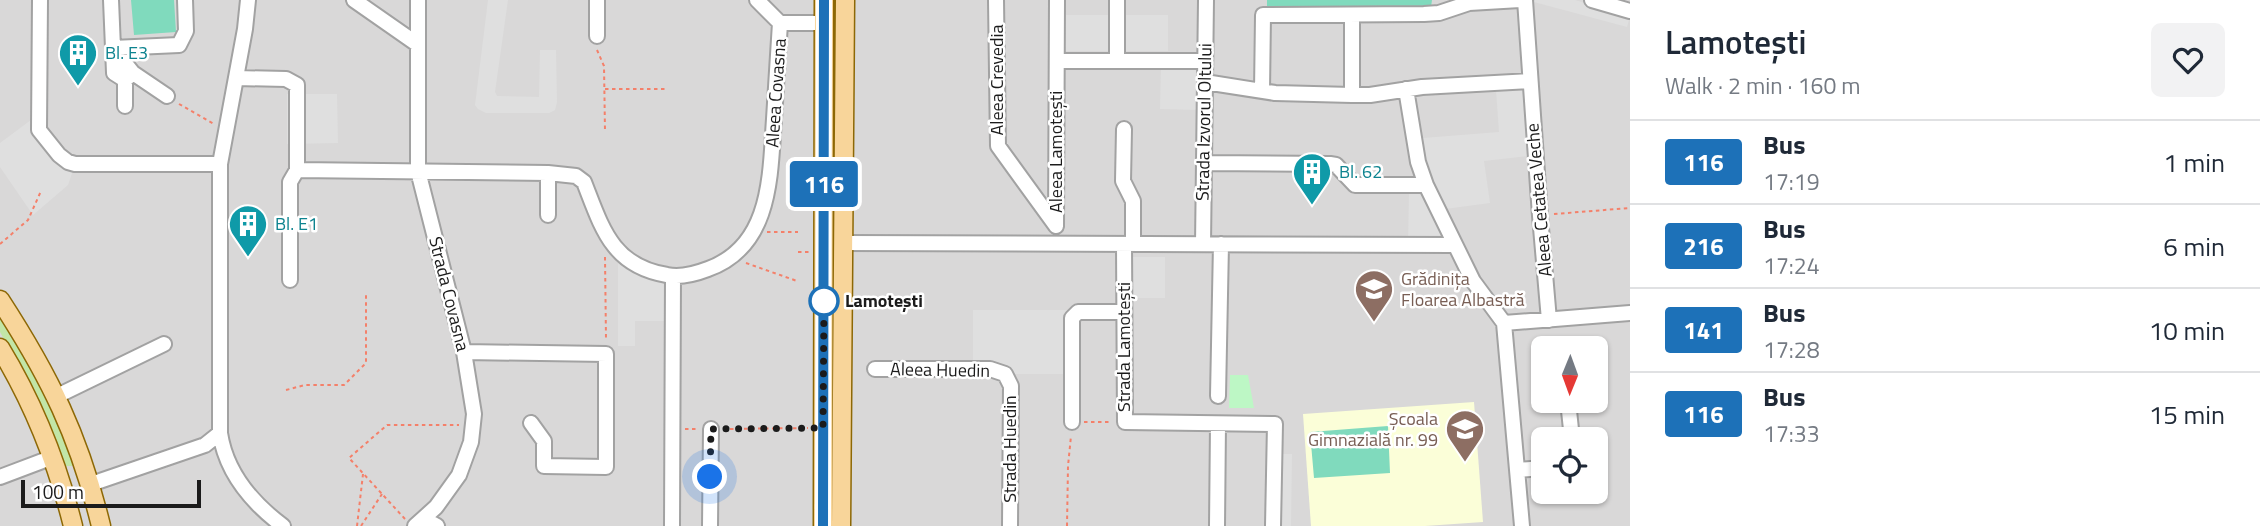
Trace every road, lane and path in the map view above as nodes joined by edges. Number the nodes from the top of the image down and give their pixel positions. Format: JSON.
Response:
{"nodes":[{"id":1,"x":40,"y":0,"type":"edge"},
{"id":2,"x":111,"y":0,"type":"edge"},
{"id":3,"x":185,"y":0,"type":"edge"},
{"id":4,"x":248,"y":0,"type":"edge"},
{"id":5,"x":354,"y":0,"type":"edge"},
{"id":6,"x":418,"y":0,"type":"edge"},
{"id":7,"x":597,"y":0,"type":"edge"},
{"id":8,"x":757,"y":0,"type":"edge"},
{"id":9,"x":824,"y":0,"type":"edge"},
{"id":10,"x":845,"y":0,"type":"edge"},
{"id":11,"x":996,"y":0,"type":"edge"},
{"id":12,"x":1057,"y":0,"type":"edge"},
{"id":13,"x":1117,"y":0,"type":"edge"},
{"id":14,"x":1206,"y":0,"type":"edge"},
{"id":15,"x":1520,"y":0,"type":"edge"},
{"id":16,"x":1525,"y":0,"type":"edge"},
{"id":17,"x":1591,"y":0,"type":"edge"},
{"id":18,"x":1630,"y":11,"type":"edge"},
{"id":19,"x":1352,"y":15,"type":"junction"},
{"id":20,"x":780,"y":23,"type":"junction"},
{"id":21,"x":824,"y":23,"type":"junction"},
{"id":22,"x":597,"y":36,"type":"joint"},
{"id":23,"x":418,"y":44,"type":"junction"},
{"id":24,"x":113,"y":48,"type":"junction"},
{"id":25,"x":1057,"y":61,"type":"junction"},
{"id":26,"x":1117,"y":61,"type":"junction"},
{"id":27,"x":1205,"y":61,"type":"junction"},
{"id":28,"x":129,"y":77,"type":"junction"},
{"id":29,"x":236,"y":78,"type":"junction"},
{"id":30,"x":1530,"y":81,"type":"junction"},
{"id":31,"x":1205,"y":82,"type":"junction"},
{"id":32,"x":604,"y":89,"type":"junction"},
{"id":33,"x":668,"y":89,"type":"dead end"},
{"id":34,"x":1406,"y":89,"type":"junction"},
{"id":35,"x":1262,"y":91,"type":"junction"},
{"id":36,"x":1352,"y":95,"type":"junction"},
{"id":37,"x":167,"y":96,"type":"joint"},
{"id":38,"x":125,"y":106,"type":"dead end"},
{"id":39,"x":226,"y":126,"type":"junction"},
{"id":40,"x":1124,"y":129,"type":"dead end"},
{"id":41,"x":605,"y":131,"type":"dead end"},
{"id":42,"x":1204,"y":163,"type":"junction"},
{"id":43,"x":220,"y":164,"type":"junction"},
{"id":44,"x":297,"y":170,"type":"junction"},
{"id":45,"x":418,"y":171,"type":"junction"},
{"id":46,"x":548,"y":173,"type":"junction"},
{"id":47,"x":1426,"y":185,"type":"junction"},
{"id":48,"x":41,"y":191,"type":"dead end"},
{"id":49,"x":1630,"y":208,"type":"edge"},
{"id":50,"x":548,"y":215,"type":"dead end"},
{"id":51,"x":1539,"y":216,"type":"junction"},
{"id":52,"x":1056,"y":226,"type":"junction"},
{"id":53,"x":753,"y":232,"type":"junction"},
{"id":54,"x":798,"y":232,"type":"dead end"},
{"id":55,"x":610,"y":243,"type":"junction"},
{"id":56,"x":843,"y":243,"type":"junction"},
{"id":57,"x":1055,"y":243,"type":"junction"},
{"id":58,"x":0,"y":244,"type":"edge"},
{"id":59,"x":1129,"y":244,"type":"junction"},
{"id":60,"x":1203,"y":244,"type":"junction"},
{"id":61,"x":1221,"y":244,"type":"junction"},
{"id":62,"x":1455,"y":245,"type":"junction"},
{"id":63,"x":732,"y":258,"type":"junction"},
{"id":64,"x":673,"y":276,"type":"junction"},
{"id":65,"x":290,"y":280,"type":"dead end"},
{"id":66,"x":797,"y":281,"type":"dead end"},
{"id":67,"x":366,"y":292,"type":"dead end"},
{"id":68,"x":0,"y":300,"type":"edge"},
{"id":69,"x":1124,"y":312,"type":"junction"},
{"id":70,"x":1630,"y":313,"type":"edge"},
{"id":71,"x":1549,"y":320,"type":"junction"},
{"id":72,"x":1504,"y":324,"type":"junction"},
{"id":73,"x":164,"y":344,"type":"dead end"},
{"id":74,"x":0,"y":348,"type":"edge"},
{"id":75,"x":464,"y":352,"type":"junction"},
{"id":76,"x":606,"y":354,"type":"junction"},
{"id":77,"x":875,"y":369,"type":"dead end"},
{"id":78,"x":1005,"y":374,"type":"joint"},
{"id":79,"x":286,"y":390,"type":"dead end"},
{"id":80,"x":57,"y":396,"type":"junction"},
{"id":81,"x":1218,"y":396,"type":"dead end"},
{"id":82,"x":1072,"y":422,"type":"junction"},
{"id":83,"x":1125,"y":422,"type":"junction"},
{"id":84,"x":531,"y":423,"type":"dead end"},
{"id":85,"x":1218,"y":424,"type":"junction"},
{"id":86,"x":474,"y":425,"type":"junction"},
{"id":87,"x":823,"y":428,"type":"junction"},
{"id":88,"x":673,"y":429,"type":"junction"},
{"id":89,"x":711,"y":429,"type":"junction"},
{"id":90,"x":220,"y":433,"type":"junction"},
{"id":91,"x":53,"y":457,"type":"junction"},
{"id":92,"x":1531,"y":469,"type":"edge"},
{"id":93,"x":1518,"y":470,"type":"junction"},
{"id":94,"x":363,"y":473,"type":"junction"},
{"id":95,"x":0,"y":477,"type":"edge"},
{"id":96,"x":91,"y":484,"type":"junction"},
{"id":97,"x":382,"y":494,"type":"junction"},
{"id":98,"x":422,"y":524,"type":"edge"},
{"id":99,"x":73,"y":526,"type":"edge"},
{"id":100,"x":101,"y":526,"type":"edge"},
{"id":101,"x":283,"y":526,"type":"edge"},
{"id":102,"x":359,"y":526,"type":"edge"},
{"id":103,"x":672,"y":526,"type":"edge"},
{"id":104,"x":710,"y":526,"type":"edge"},
{"id":105,"x":823,"y":526,"type":"edge"},
{"id":106,"x":841,"y":526,"type":"edge"},
{"id":107,"x":1010,"y":526,"type":"edge"},
{"id":108,"x":1067,"y":526,"type":"edge"},
{"id":109,"x":1217,"y":526,"type":"edge"},
{"id":110,"x":1273,"y":526,"type":"edge"},
{"id":111,"x":1522,"y":526,"type":"edge"}],
"edges":[{"from":1,"to":43,"type":"street"},
{"from":2,"to":24,"type":"street"},
{"from":3,"to":24,"type":"street"},
{"from":4,"to":29,"type":"street"},
{"from":5,"to":23,"type":"street"},
{"from":6,"to":23,"type":"street","name":"Strada Covasna"},
{"from":7,"to":22,"type":"street"},
{"from":8,"to":20,"type":"street"},
{"from":9,"to":21,"type":"main road"},
{"from":10,"to":56,"type":"main road"},
{"from":11,"to":52,"type":"street","name":"Aleea Crevedia"},
{"from":12,"to":25,"type":"street","name":"Aleea Lamotești"},
{"from":13,"to":26,"type":"street"},
{"from":14,"to":27,"type":"street","name":"Strada Izvorul Oltului"},
{"from":15,"to":19,"type":"street"},
{"from":16,"to":30,"type":"street","name":"Aleea Cetatea Veche"},
{"from":17,"to":18,"type":"street"},
{"from":19,"to":35,"type":"street"},
{"from":19,"to":36,"type":"street"},
{"from":20,"to":21,"type":"street"},
{"from":20,"to":53,"type":"street","name":"Aleea Covasna"},
{"from":21,"to":87,"type":"main road"},
{"from":22,"to":32,"type":"path"},
{"from":23,"to":45,"type":"street","name":"Strada Covasna"},
{"from":24,"to":28,"type":"street"},
{"from":25,"to":26,"type":"street"},
{"from":25,"to":52,"type":"street","name":"Aleea Lamotești"},
{"from":26,"to":27,"type":"street"},
{"from":27,"to":31,"type":"street","name":"Strada Izvorul Oltului"},
{"from":28,"to":37,"type":"street"},
{"from":28,"to":38,"type":"street"},
{"from":29,"to":39,"type":"street"},
{"from":29,"to":44,"type":"street"},
{"from":30,"to":34,"type":"street"},
{"from":30,"to":51,"type":"street","name":"Aleea Cetatea Veche"},
{"from":31,"to":35,"type":"street"},
{"from":31,"to":42,"type":"street","name":"Strada Izvorul Oltului"},
{"from":32,"to":33,"type":"path"},
{"from":32,"to":41,"type":"path"},
{"from":34,"to":36,"type":"street"},
{"from":34,"to":47,"type":"street"},
{"from":35,"to":36,"type":"street"},
{"from":37,"to":39,"type":"path"},
{"from":39,"to":43,"type":"street"},
{"from":40,"to":59,"type":"street","name":"Strada Lamotești"},
{"from":42,"to":47,"type":"street"},
{"from":42,"to":60,"type":"street","name":"Strada Izvorul Oltului"},
{"from":43,"to":90,"type":"street"},
{"from":44,"to":45,"type":"street","name":"Aleea Covasna"},
{"from":44,"to":65,"type":"street"},
{"from":45,"to":46,"type":"street","name":"Aleea Covasna"},
{"from":45,"to":75,"type":"street","name":"Strada Covasna"},
{"from":46,"to":50,"type":"street"},
{"from":46,"to":55,"type":"street","name":"Aleea Covasna"},
{"from":47,"to":62,"type":"street"},
{"from":48,"to":58,"type":"path"},
{"from":49,"to":51,"type":"path"},
{"from":51,"to":71,"type":"street","name":"Aleea Cetatea Veche"},
{"from":52,"to":57,"type":"street","name":"Aleea Lamotești"},
{"from":53,"to":54,"type":"path"},
{"from":53,"to":63,"type":"street","name":"Aleea Covasna"},
{"from":55,"to":64,"type":"street","name":"Aleea Covasna"},
{"from":55,"to":76,"type":"path"},
{"from":56,"to":57,"type":"street"},
{"from":56,"to":106,"type":"main road"},
{"from":57,"to":59,"type":"street"},
{"from":59,"to":60,"type":"street"},
{"from":59,"to":69,"type":"street","name":"Strada Lamotești"},
{"from":60,"to":61,"type":"street"},
{"from":61,"to":62,"type":"street"},
{"from":61,"to":81,"type":"street"},
{"from":62,"to":72,"type":"street"},
{"from":63,"to":64,"type":"street","name":"Aleea Covasna"},
{"from":63,"to":66,"type":"path"},
{"from":64,"to":88,"type":"street"},
{"from":67,"to":79,"type":"path"},
{"from":68,"to":80,"type":"main road"},
{"from":69,"to":82,"type":"street"},
{"from":69,"to":83,"type":"street","name":"Strada Lamotești"},
{"from":70,"to":71,"type":"street"},
{"from":71,"to":72,"type":"street"},
{"from":72,"to":93,"type":"street"},
{"from":73,"to":80,"type":"street"},
{"from":74,"to":91,"type":"main road"},
{"from":75,"to":76,"type":"street"},
{"from":75,"to":86,"type":"street","name":"Strada Covasna"},
{"from":76,"to":84,"type":"street"},
{"from":77,"to":78,"type":"street","name":"Aleea Huedin"},
{"from":78,"to":107,"type":"street","name":"Strada Huedin"},
{"from":80,"to":96,"type":"main road"},
{"from":82,"to":83,"type":"path"},
{"from":82,"to":108,"type":"path"},
{"from":83,"to":85,"type":"street","name":"Strada Lamotești"},
{"from":85,"to":109,"type":"street"},
{"from":85,"to":110,"type":"street"},
{"from":86,"to":94,"type":"path"},
{"from":86,"to":98,"type":"street","name":"Strada Covasna"},
{"from":87,"to":89,"type":"path"},
{"from":87,"to":105,"type":"main road"},
{"from":88,"to":89,"type":"path"},
{"from":88,"to":103,"type":"street"},
{"from":89,"to":104,"type":"street"},
{"from":90,"to":96,"type":"street"},
{"from":90,"to":101,"type":"street"},
{"from":91,"to":95,"type":"street"},
{"from":91,"to":99,"type":"main road"},
{"from":92,"to":93,"type":"street"},
{"from":93,"to":111,"type":"street"},
{"from":94,"to":97,"type":"path"},
{"from":94,"to":102,"type":"path"},
{"from":96,"to":100,"type":"main road"},
{"from":97,"to":98,"type":"path"},
{"from":97,"to":102,"type":"path"}]}
